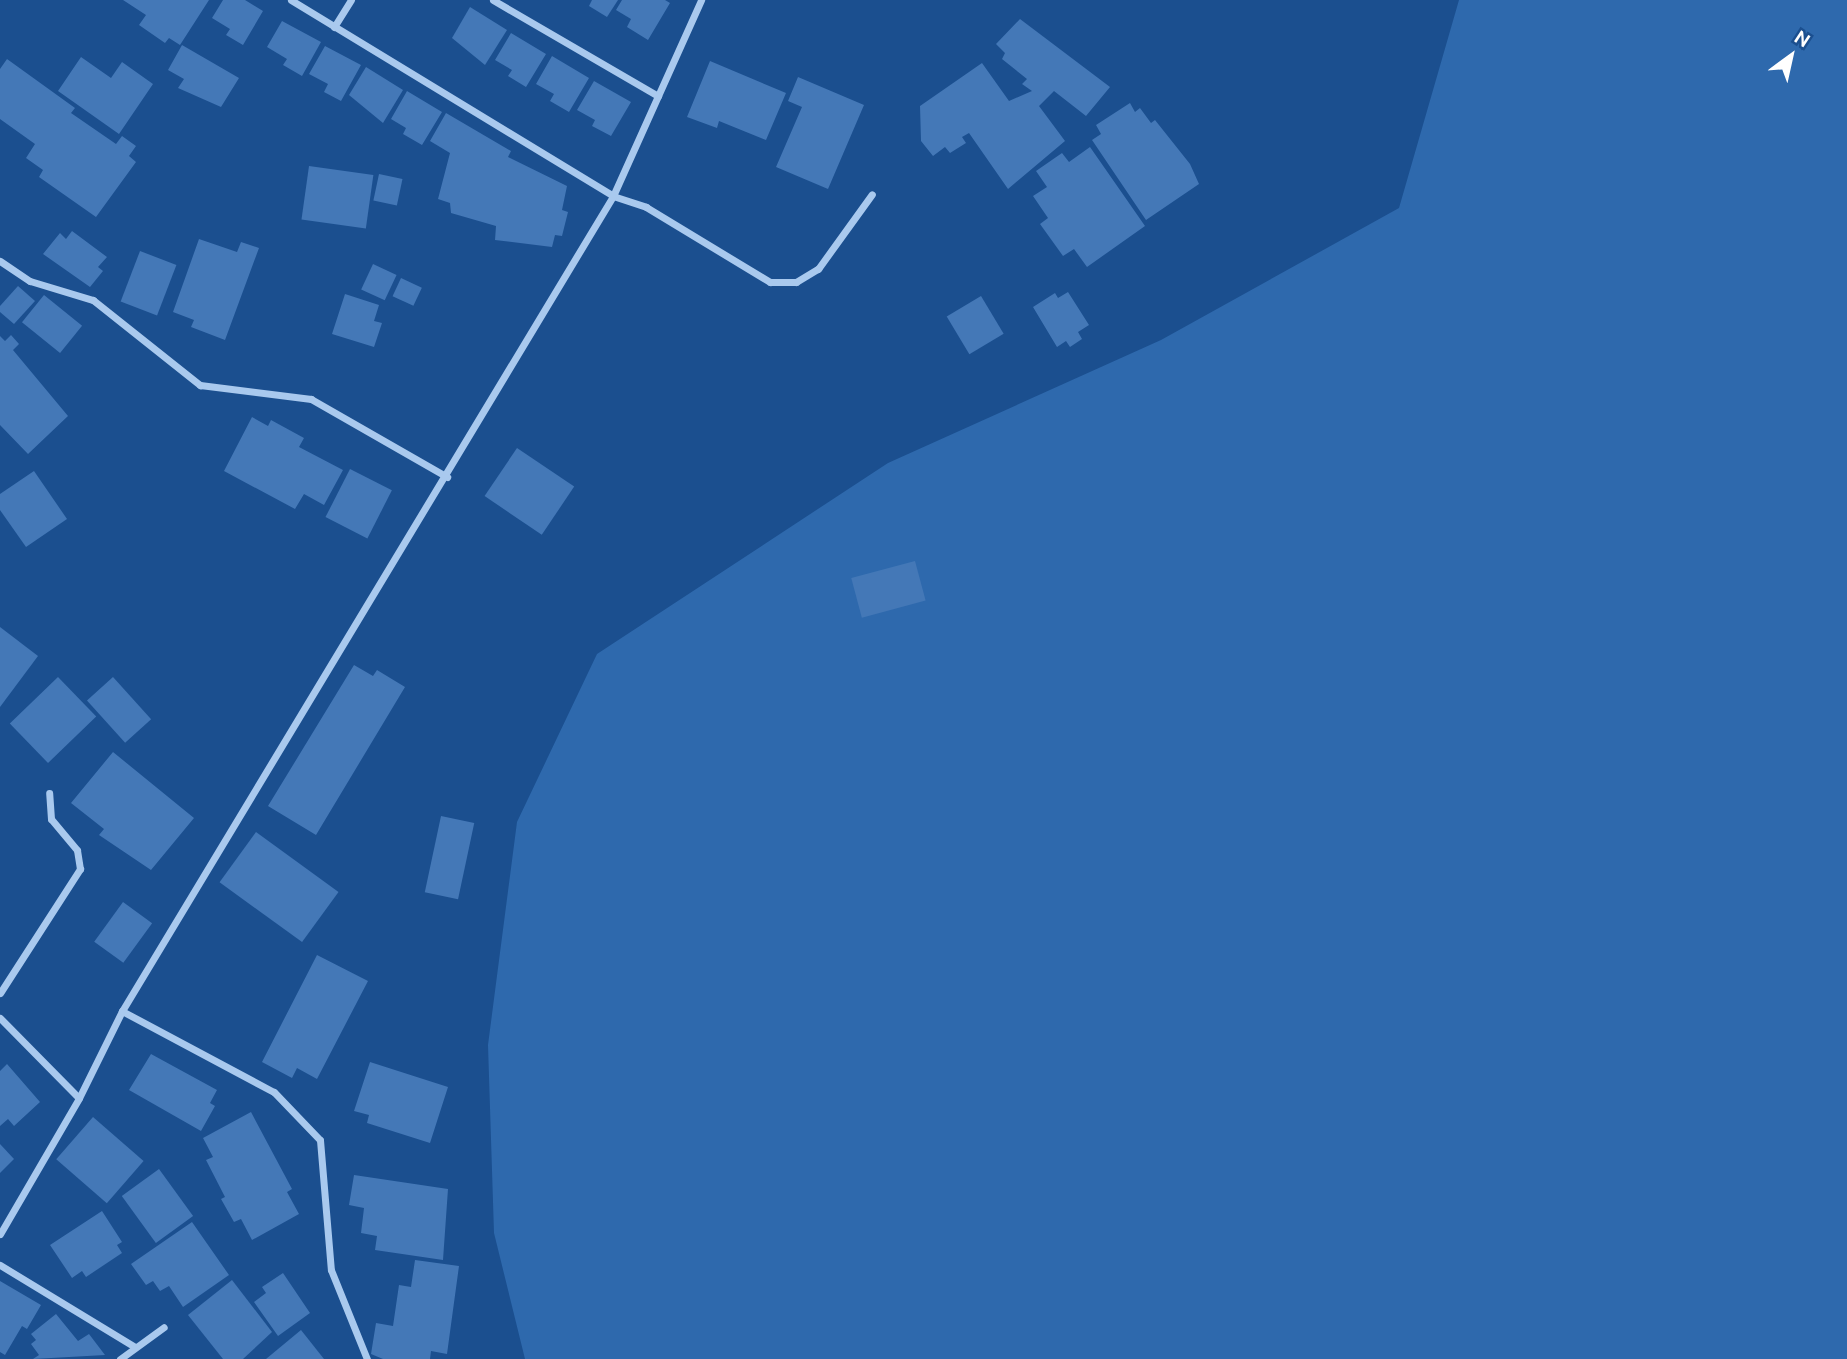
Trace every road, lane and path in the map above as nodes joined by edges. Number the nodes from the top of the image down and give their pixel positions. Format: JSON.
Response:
{"nodes":[{"id":1,"x":291,"y":0,"type":"edge"},
{"id":2,"x":351,"y":0,"type":"edge"},
{"id":3,"x":493,"y":0,"type":"edge"},
{"id":4,"x":701,"y":0,"type":"edge"},
{"id":5,"x":334,"y":27,"type":"junction"},
{"id":6,"x":658,"y":96,"type":"junction"},
{"id":7,"x":872,"y":194,"type":"dead end"},
{"id":8,"x":613,"y":196,"type":"junction"},
{"id":9,"x":0,"y":261,"type":"edge"},
{"id":10,"x":447,"y":477,"type":"junction"},
{"id":11,"x":49,"y":793,"type":"dead end"},
{"id":12,"x":0,"y":993,"type":"edge"},
{"id":13,"x":122,"y":1011,"type":"junction"},
{"id":14,"x":0,"y":1018,"type":"edge"},
{"id":15,"x":79,"y":1098,"type":"junction"},
{"id":16,"x":0,"y":1234,"type":"edge"},
{"id":17,"x":0,"y":1265,"type":"edge"},
{"id":18,"x":164,"y":1327,"type":"dead end"},
{"id":19,"x":135,"y":1347,"type":"junction"},
{"id":20,"x":120,"y":1359,"type":"edge"},
{"id":21,"x":367,"y":1359,"type":"edge"}],
"edges":[{"from":1,"to":5,"type":"street"},
{"from":2,"to":5,"type":"street"},
{"from":3,"to":6,"type":"street"},
{"from":4,"to":6,"type":"street"},
{"from":5,"to":8,"type":"street"},
{"from":6,"to":8,"type":"street"},
{"from":7,"to":8,"type":"street"},
{"from":8,"to":10,"type":"street"},
{"from":9,"to":10,"type":"street"},
{"from":10,"to":13,"type":"street"},
{"from":11,"to":12,"type":"street"},
{"from":13,"to":15,"type":"street"},
{"from":13,"to":21,"type":"street"},
{"from":14,"to":15,"type":"street"},
{"from":15,"to":16,"type":"street"},
{"from":17,"to":19,"type":"street"},
{"from":18,"to":19,"type":"street"},
{"from":19,"to":20,"type":"street"}]}
